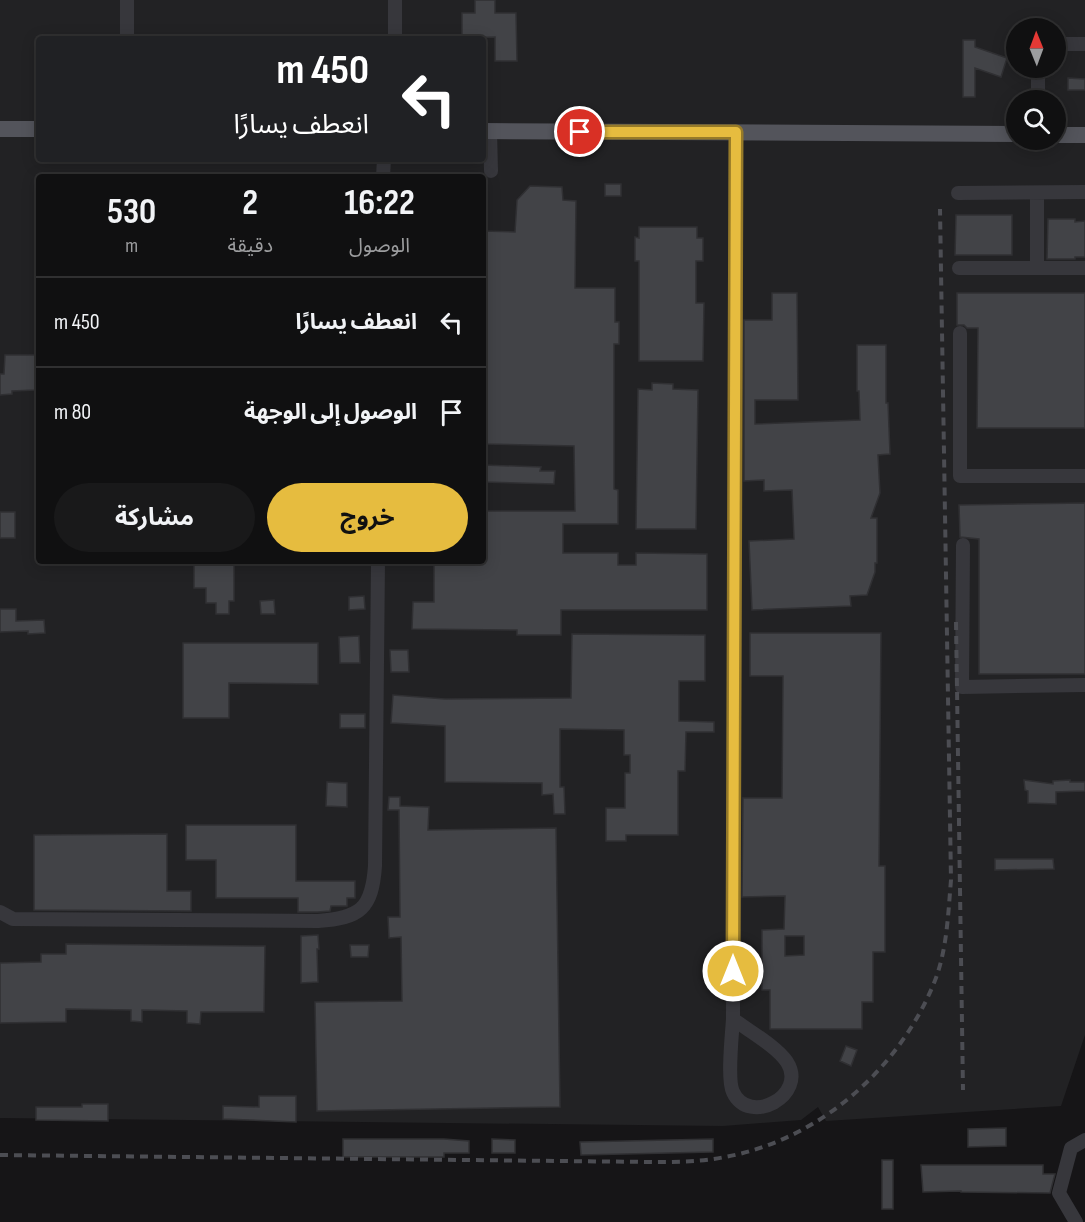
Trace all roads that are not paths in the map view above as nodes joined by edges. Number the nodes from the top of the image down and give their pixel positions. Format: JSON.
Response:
{"nodes":[{"id":1,"x":127,"y":0,"type":"edge"},
{"id":2,"x":395,"y":0,"type":"edge"},
{"id":3,"x":127,"y":36,"type":"edge"},
{"id":4,"x":395,"y":36,"type":"edge"},
{"id":5,"x":1066,"y":44,"type":"edge"},
{"id":6,"x":1085,"y":44,"type":"edge"},
{"id":7,"x":0,"y":129,"type":"edge"},
{"id":8,"x":36,"y":129,"type":"edge"},
{"id":9,"x":487,"y":131,"type":"edge"},
{"id":10,"x":736,"y":132,"type":"junction"},
{"id":11,"x":1006,"y":134,"type":"edge"},
{"id":12,"x":1066,"y":135,"type":"edge"},
{"id":13,"x":1085,"y":135,"type":"edge"},
{"id":14,"x":490,"y":171,"type":"dead end"},
{"id":15,"x":1037,"y":192,"type":"junction"},
{"id":16,"x":1085,"y":192,"type":"edge"},
{"id":17,"x":958,"y":193,"type":"dead end"},
{"id":18,"x":959,"y":268,"type":"dead end"},
{"id":19,"x":1037,"y":268,"type":"junction"},
{"id":20,"x":1085,"y":268,"type":"edge"},
{"id":21,"x":960,"y":333,"type":"dead end"},
{"id":22,"x":1085,"y":476,"type":"edge"},
{"id":23,"x":963,"y":545,"type":"dead end"},
{"id":24,"x":378,"y":564,"type":"edge"},
{"id":25,"x":1085,"y":685,"type":"edge"},
{"id":26,"x":0,"y":912,"type":"edge"},
{"id":27,"x":733,"y":1019,"type":"junction"},
{"id":28,"x":1085,"y":1140,"type":"edge"},
{"id":29,"x":1076,"y":1222,"type":"edge"}],
"edges":[{"from":1,"to":3,"type":"street"},
{"from":2,"to":4,"type":"street"},
{"from":5,"to":6,"type":"street"},
{"from":7,"to":8,"type":"main road"},
{"from":9,"to":10,"type":"main road"},
{"from":9,"to":14,"type":"street"},
{"from":10,"to":11,"type":"main road"},
{"from":10,"to":27,"type":"street"},
{"from":12,"to":13,"type":"main road"},
{"from":15,"to":16,"type":"street"},
{"from":15,"to":17,"type":"street"},
{"from":15,"to":19,"type":"street"},
{"from":18,"to":19,"type":"street"},
{"from":19,"to":20,"type":"street"},
{"from":21,"to":22,"type":"street"},
{"from":23,"to":25,"type":"street"},
{"from":24,"to":26,"type":"street"},
{"from":27,"to":27,"type":"street"},
{"from":28,"to":29,"type":"street"}]}
